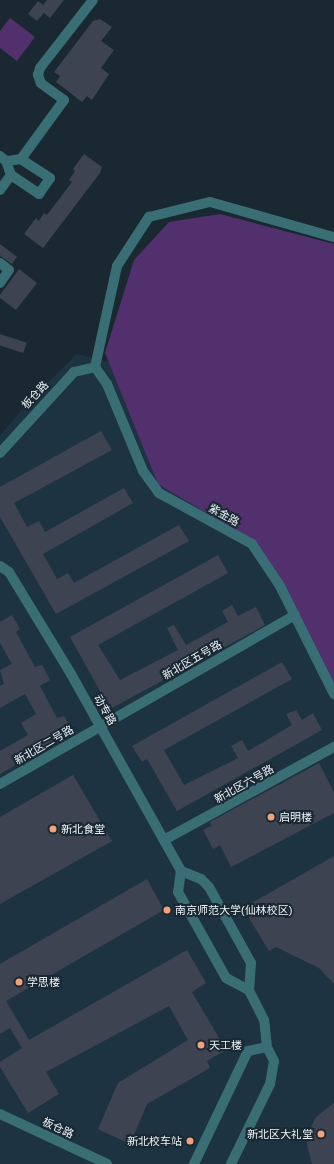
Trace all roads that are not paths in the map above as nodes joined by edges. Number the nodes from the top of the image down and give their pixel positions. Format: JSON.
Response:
{"nodes":[{"id":1,"x":93,"y":0,"type":"edge"},
{"id":2,"x":3,"y":158,"type":"edge"},
{"id":3,"x":21,"y":159,"type":"junction"},
{"id":4,"x":11,"y":175,"type":"junction"},
{"id":5,"x":0,"y":190,"type":"edge"},
{"id":6,"x":334,"y":237,"type":"edge"},
{"id":7,"x":0,"y":263,"type":"edge"},
{"id":8,"x":0,"y":283,"type":"edge"},
{"id":9,"x":95,"y":367,"type":"junction"},
{"id":10,"x":0,"y":453,"type":"edge"},
{"id":11,"x":0,"y":566,"type":"edge"},
{"id":12,"x":295,"y":615,"type":"junction"},
{"id":13,"x":334,"y":694,"type":"edge"},
{"id":14,"x":100,"y":726,"type":"junction"},
{"id":15,"x":334,"y":747,"type":"edge"},
{"id":16,"x":0,"y":784,"type":"edge"},
{"id":17,"x":164,"y":840,"type":"junction"},
{"id":18,"x":181,"y":871,"type":"junction"},
{"id":19,"x":249,"y":990,"type":"junction"},
{"id":20,"x":267,"y":1046,"type":"junction"},
{"id":21,"x":0,"y":1114,"type":"edge"},
{"id":22,"x":107,"y":1164,"type":"edge"},
{"id":23,"x":194,"y":1164,"type":"edge"},
{"id":24,"x":231,"y":1164,"type":"edge"}],
"edges":[{"from":1,"to":3,"type":"street"},
{"from":2,"to":3,"type":"street"},
{"from":2,"to":4,"type":"street"},
{"from":3,"to":4,"type":"street"},
{"from":4,"to":5,"type":"street"},
{"from":6,"to":9,"type":"street"},
{"from":7,"to":8,"type":"street"},
{"from":9,"to":10,"type":"street","name":"板仓路"},
{"from":9,"to":12,"type":"street","name":"紫金路"},
{"from":11,"to":14,"type":"street","name":"动专路"},
{"from":12,"to":13,"type":"street","name":"紫金路"},
{"from":12,"to":14,"type":"street","name":"新北区五号路"},
{"from":14,"to":16,"type":"street","name":"新北区二号路"},
{"from":14,"to":17,"type":"street","name":"动专路"},
{"from":15,"to":17,"type":"street","name":"新北区六号路"},
{"from":17,"to":18,"type":"street","name":"动专路"},
{"from":18,"to":19,"type":"street"},
{"from":18,"to":19,"type":"street"},
{"from":19,"to":20,"type":"street"},
{"from":20,"to":23,"type":"street"},
{"from":20,"to":24,"type":"street"},
{"from":21,"to":22,"type":"street","name":"板仓路"}]}
